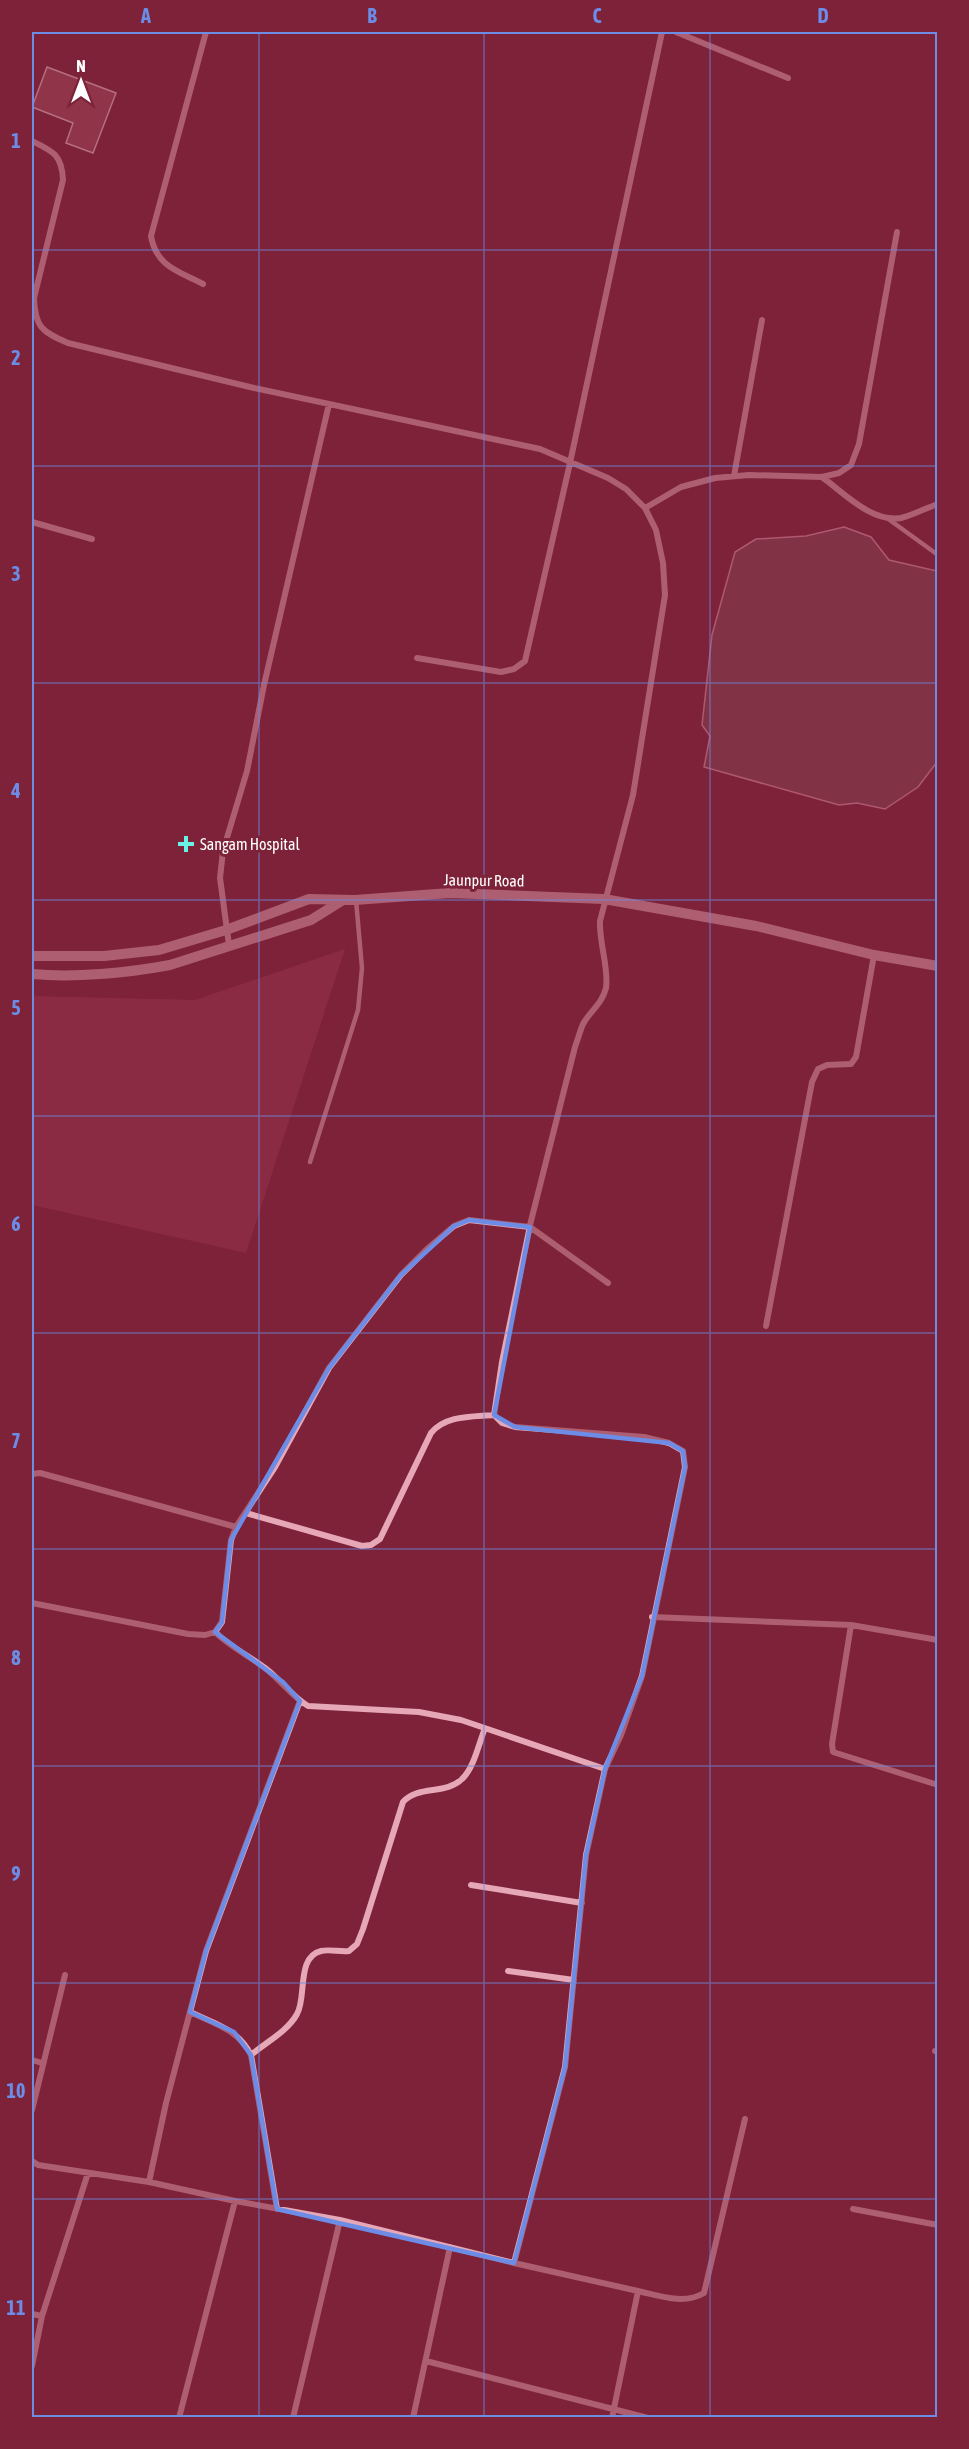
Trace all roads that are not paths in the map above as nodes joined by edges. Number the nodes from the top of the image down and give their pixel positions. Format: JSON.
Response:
{"nodes":[{"id":1,"x":206,"y":32,"type":"edge"},
{"id":2,"x":662,"y":32,"type":"edge"},
{"id":3,"x":676,"y":32,"type":"edge"},
{"id":4,"x":788,"y":78,"type":"dead end"},
{"id":5,"x":32,"y":141,"type":"edge"},
{"id":6,"x":897,"y":232,"type":"dead end"},
{"id":7,"x":203,"y":284,"type":"dead end"},
{"id":8,"x":762,"y":320,"type":"dead end"},
{"id":9,"x":329,"y":404,"type":"junction"},
{"id":10,"x":570,"y":463,"type":"junction"},
{"id":11,"x":734,"y":476,"type":"junction"},
{"id":12,"x":822,"y":477,"type":"junction"},
{"id":13,"x":938,"y":504,"type":"edge"},
{"id":14,"x":645,"y":508,"type":"junction"},
{"id":15,"x":887,"y":518,"type":"junction"},
{"id":16,"x":32,"y":522,"type":"edge"},
{"id":17,"x":92,"y":539,"type":"dead end"},
{"id":18,"x":938,"y":555,"type":"edge"},
{"id":19,"x":417,"y":658,"type":"dead end"},
{"id":20,"x":604,"y":899,"type":"junction"},
{"id":21,"x":343,"y":900,"type":"junction"},
{"id":22,"x":356,"y":900,"type":"junction"},
{"id":23,"x":226,"y":930,"type":"junction"},
{"id":24,"x":229,"y":945,"type":"junction"},
{"id":25,"x":874,"y":955,"type":"junction"},
{"id":26,"x":32,"y":956,"type":"edge"},
{"id":27,"x":938,"y":966,"type":"edge"},
{"id":28,"x":32,"y":974,"type":"edge"},
{"id":29,"x":310,"y":1162,"type":"dead end"},
{"id":30,"x":530,"y":1227,"type":"junction"},
{"id":31,"x":608,"y":1283,"type":"dead end"},
{"id":32,"x":766,"y":1326,"type":"dead end"},
{"id":33,"x":494,"y":1415,"type":"junction"},
{"id":34,"x":32,"y":1474,"type":"edge"},
{"id":35,"x":246,"y":1513,"type":"junction"},
{"id":36,"x":236,"y":1527,"type":"junction"},
{"id":37,"x":32,"y":1603,"type":"edge"},
{"id":38,"x":652,"y":1617,"type":"junction"},
{"id":39,"x":851,"y":1625,"type":"junction"},
{"id":40,"x":215,"y":1632,"type":"junction"},
{"id":41,"x":938,"y":1640,"type":"edge"},
{"id":42,"x":300,"y":1701,"type":"junction"},
{"id":43,"x":485,"y":1728,"type":"junction"},
{"id":44,"x":605,"y":1769,"type":"junction"},
{"id":45,"x":938,"y":1785,"type":"edge"},
{"id":46,"x":471,"y":1886,"type":"dead end"},
{"id":47,"x":582,"y":1903,"type":"junction"},
{"id":48,"x":508,"y":1971,"type":"dead end"},
{"id":49,"x":64,"y":1976,"type":"dead end"},
{"id":50,"x":574,"y":1980,"type":"junction"},
{"id":51,"x":190,"y":2012,"type":"junction"},
{"id":52,"x":251,"y":2055,"type":"junction"},
{"id":53,"x":32,"y":2060,"type":"edge"},
{"id":54,"x":42,"y":2063,"type":"junction"},
{"id":55,"x":32,"y":2110,"type":"edge"},
{"id":56,"x":745,"y":2119,"type":"dead end"},
{"id":57,"x":32,"y":2161,"type":"edge"},
{"id":58,"x":87,"y":2174,"type":"junction"},
{"id":59,"x":149,"y":2182,"type":"junction"},
{"id":60,"x":235,"y":2201,"type":"junction"},
{"id":61,"x":277,"y":2208,"type":"junction"},
{"id":62,"x":853,"y":2209,"type":"dead end"},
{"id":63,"x":340,"y":2220,"type":"junction"},
{"id":64,"x":938,"y":2225,"type":"edge"},
{"id":65,"x":450,"y":2247,"type":"junction"},
{"id":66,"x":514,"y":2264,"type":"junction"},
{"id":67,"x":638,"y":2291,"type":"junction"},
{"id":68,"x":32,"y":2314,"type":"edge"},
{"id":69,"x":42,"y":2316,"type":"junction"},
{"id":70,"x":426,"y":2361,"type":"junction"},
{"id":71,"x":32,"y":2366,"type":"edge"},
{"id":72,"x":614,"y":2409,"type":"junction"},
{"id":73,"x":179,"y":2418,"type":"edge"},
{"id":74,"x":292,"y":2418,"type":"edge"},
{"id":75,"x":413,"y":2418,"type":"edge"},
{"id":76,"x":612,"y":2418,"type":"edge"},
{"id":77,"x":648,"y":2418,"type":"edge"}],
"edges":[{"from":1,"to":7,"type":"street"},
{"from":2,"to":10,"type":"street"},
{"from":3,"to":4,"type":"street"},
{"from":5,"to":9,"type":"street"},
{"from":6,"to":12,"type":"street"},
{"from":8,"to":11,"type":"street"},
{"from":9,"to":10,"type":"street"},
{"from":9,"to":23,"type":"street"},
{"from":10,"to":14,"type":"street"},
{"from":10,"to":19,"type":"street"},
{"from":11,"to":12,"type":"street"},
{"from":11,"to":14,"type":"street"},
{"from":12,"to":15,"type":"street"},
{"from":13,"to":15,"type":"street"},
{"from":14,"to":20,"type":"street"},
{"from":15,"to":18,"type":"lane"},
{"from":16,"to":17,"type":"street"},
{"from":20,"to":22,"type":"street","name":"Jaunpur Road"},
{"from":20,"to":25,"type":"street","name":"Jaunpur Road"},
{"from":20,"to":30,"type":"street"},
{"from":21,"to":22,"type":"street","name":"Jaunpur Road"},
{"from":21,"to":23,"type":"street","name":"Jaunpur Road"},
{"from":21,"to":24,"type":"street"},
{"from":22,"to":29,"type":"lane"},
{"from":23,"to":24,"type":"street"},
{"from":23,"to":26,"type":"street","name":"Jaunpur Road"},
{"from":24,"to":28,"type":"street"},
{"from":25,"to":27,"type":"street","name":"Jaunpur Road"},
{"from":25,"to":32,"type":"street"},
{"from":30,"to":31,"type":"street"},
{"from":30,"to":33,"type":"street"},
{"from":30,"to":35,"type":"street"},
{"from":33,"to":35,"type":"street"},
{"from":33,"to":38,"type":"street"},
{"from":34,"to":36,"type":"street"},
{"from":35,"to":36,"type":"street"},
{"from":36,"to":40,"type":"street"},
{"from":37,"to":40,"type":"street"},
{"from":38,"to":39,"type":"street"},
{"from":38,"to":44,"type":"street"},
{"from":39,"to":41,"type":"street"},
{"from":39,"to":45,"type":"street"},
{"from":40,"to":42,"type":"street"},
{"from":42,"to":43,"type":"street"},
{"from":42,"to":51,"type":"street"},
{"from":43,"to":44,"type":"street"},
{"from":43,"to":52,"type":"street"},
{"from":44,"to":47,"type":"street"},
{"from":46,"to":47,"type":"street"},
{"from":47,"to":50,"type":"street"},
{"from":48,"to":50,"type":"street"},
{"from":49,"to":54,"type":"street"},
{"from":50,"to":66,"type":"street"},
{"from":51,"to":52,"type":"street"},
{"from":51,"to":59,"type":"street"},
{"from":52,"to":61,"type":"street"},
{"from":53,"to":54,"type":"street"},
{"from":54,"to":55,"type":"street"},
{"from":56,"to":67,"type":"street"},
{"from":57,"to":58,"type":"street"},
{"from":58,"to":59,"type":"street"},
{"from":58,"to":69,"type":"street"},
{"from":59,"to":60,"type":"street"},
{"from":60,"to":61,"type":"street"},
{"from":60,"to":73,"type":"street"},
{"from":61,"to":63,"type":"street"},
{"from":62,"to":64,"type":"street"},
{"from":63,"to":65,"type":"street"},
{"from":63,"to":74,"type":"street"},
{"from":65,"to":66,"type":"street"},
{"from":65,"to":70,"type":"street"},
{"from":66,"to":67,"type":"street"},
{"from":67,"to":72,"type":"street"},
{"from":68,"to":69,"type":"street"},
{"from":69,"to":71,"type":"street"},
{"from":70,"to":72,"type":"street"},
{"from":70,"to":75,"type":"street"},
{"from":72,"to":76,"type":"street"},
{"from":72,"to":77,"type":"street"}]}
